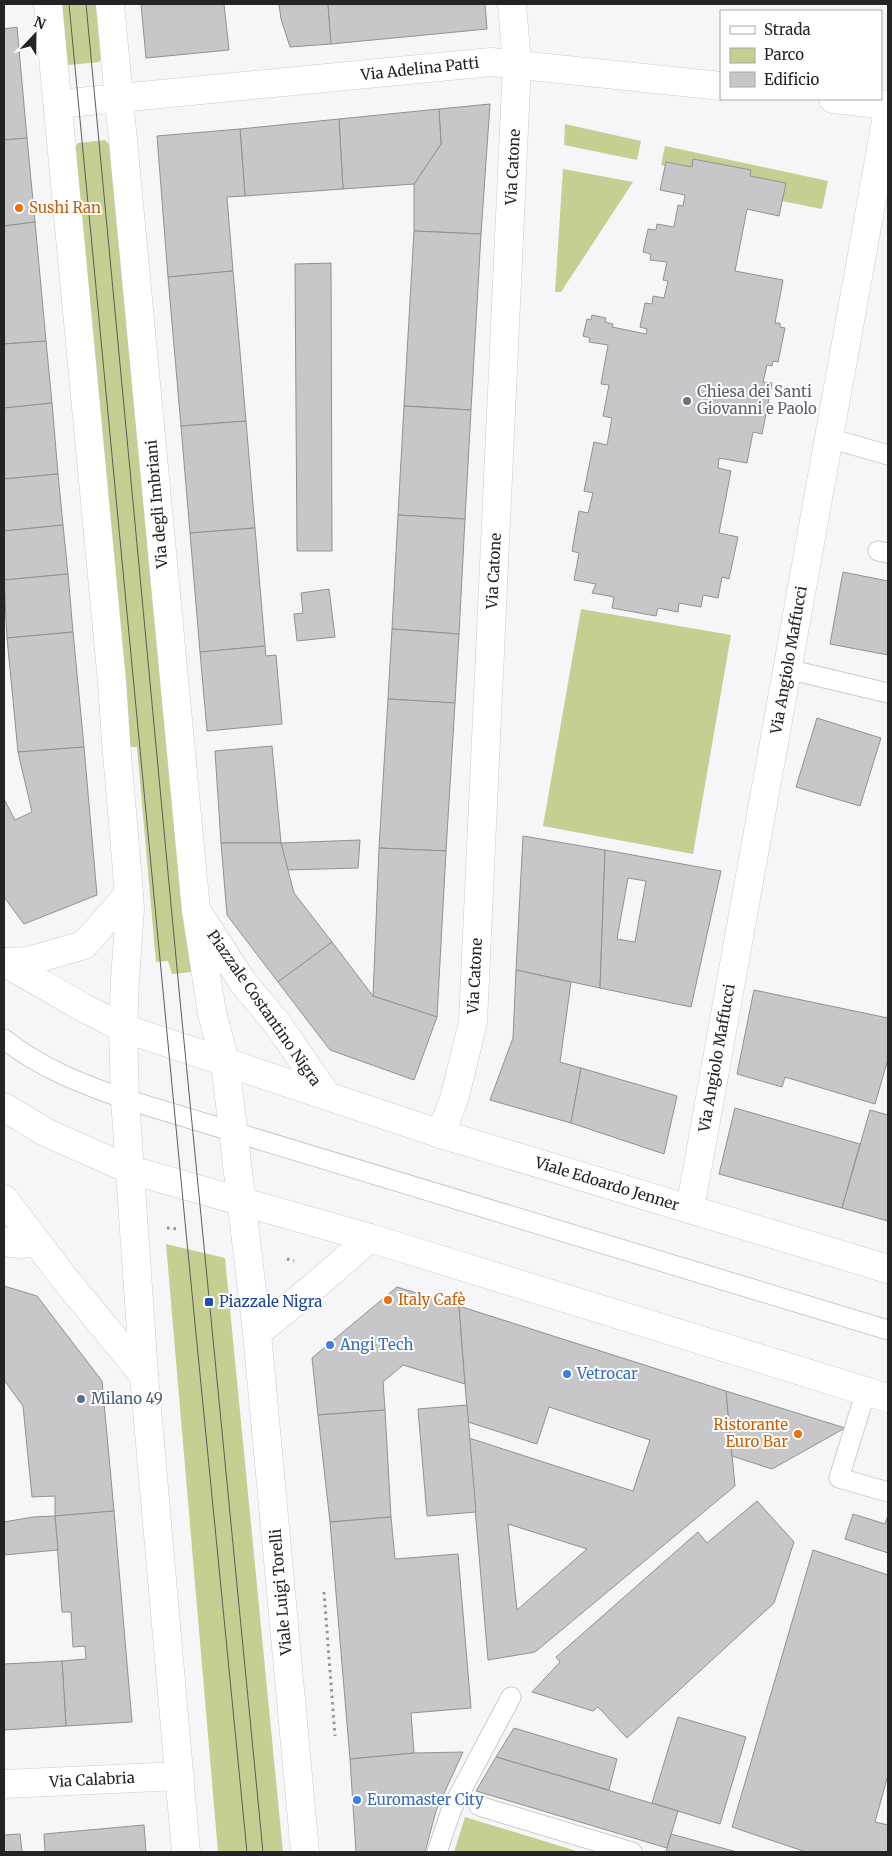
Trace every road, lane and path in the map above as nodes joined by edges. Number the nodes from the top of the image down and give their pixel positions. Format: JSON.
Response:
{"nodes":[{"id":1,"x":48,"y":4,"type":"edge"},
{"id":2,"x":110,"y":4,"type":"edge"},
{"id":3,"x":512,"y":4,"type":"edge"},
{"id":4,"x":517,"y":64,"type":"junction"},
{"id":5,"x":720,"y":86,"type":"edge"},
{"id":6,"x":119,"y":98,"type":"junction"},
{"id":7,"x":842,"y":100,"type":"edge"},
{"id":8,"x":58,"y":104,"type":"junction"},
{"id":9,"x":888,"y":105,"type":"edge"},
{"id":10,"x":888,"y":110,"type":"edge"},
{"id":11,"x":829,"y":438,"type":"junction"},
{"id":12,"x":888,"y":455,"type":"edge"},
{"id":13,"x":787,"y":669,"type":"junction"},
{"id":14,"x":888,"y":693,"type":"edge"},
{"id":15,"x":129,"y":894,"type":"junction"},
{"id":16,"x":196,"y":910,"type":"junction"},
{"id":17,"x":4,"y":962,"type":"edge"},
{"id":18,"x":124,"y":1028,"type":"junction"},
{"id":19,"x":4,"y":1039,"type":"edge"},
{"id":20,"x":225,"y":1062,"type":"junction"},
{"id":21,"x":327,"y":1096,"type":"junction"},
{"id":22,"x":126,"y":1099,"type":"junction"},
{"id":23,"x":4,"y":1108,"type":"edge"},
{"id":24,"x":233,"y":1132,"type":"junction"},
{"id":25,"x":441,"y":1134,"type":"junction"},
{"id":26,"x":131,"y":1170,"type":"junction"},
{"id":27,"x":4,"y":1199,"type":"edge"},
{"id":28,"x":242,"y":1201,"type":"junction"},
{"id":29,"x":690,"y":1209,"type":"junction"},
{"id":30,"x":167,"y":1228,"type":"dead end"},
{"id":31,"x":178,"y":1230,"type":"dead end"},
{"id":32,"x":370,"y":1238,"type":"junction"},
{"id":33,"x":4,"y":1242,"type":"edge"},
{"id":34,"x":36,"y":1242,"type":"junction"},
{"id":35,"x":888,"y":1269,"type":"edge"},
{"id":36,"x":888,"y":1330,"type":"edge"},
{"id":37,"x":257,"y":1333,"type":"junction"},
{"id":38,"x":144,"y":1375,"type":"junction"},
{"id":39,"x":877,"y":1394,"type":"edge"},
{"id":40,"x":888,"y":1492,"type":"edge"},
{"id":41,"x":324,"y":1592,"type":"dead end"},
{"id":42,"x":511,"y":1697,"type":"dead end"},
{"id":43,"x":336,"y":1736,"type":"dead end"},
{"id":44,"x":180,"y":1776,"type":"junction"},
{"id":45,"x":4,"y":1784,"type":"edge"},
{"id":46,"x":479,"y":1806,"type":"dead end"},
{"id":47,"x":186,"y":1852,"type":"edge"},
{"id":48,"x":305,"y":1852,"type":"edge"},
{"id":49,"x":437,"y":1852,"type":"edge"},
{"id":50,"x":632,"y":1852,"type":"edge"}],
"edges":[{"from":1,"to":8,"type":"street"},
{"from":2,"to":6,"type":"street","name":"Via degli Imbriani"},
{"from":3,"to":4,"type":"street","name":"Via Catone"},
{"from":4,"to":5,"type":"street","name":"Via Adelina Patti"},
{"from":4,"to":6,"type":"street","name":"Via Adelina Patti"},
{"from":4,"to":25,"type":"street","name":"Via Catone"},
{"from":6,"to":8,"type":"street"},
{"from":6,"to":16,"type":"street","name":"Via degli Imbriani"},
{"from":7,"to":9,"type":"street"},
{"from":8,"to":15,"type":"street"},
{"from":10,"to":11,"type":"street","name":"Via Angiolo Maffucci"},
{"from":11,"to":12,"type":"lane"},
{"from":11,"to":13,"type":"street","name":"Via Angiolo Maffucci"},
{"from":13,"to":14,"type":"lane"},
{"from":13,"to":29,"type":"street","name":"Via Angiolo Maffucci"},
{"from":15,"to":17,"type":"street","name":"Piazzale Costantino Nigra"},
{"from":15,"to":18,"type":"street"},
{"from":16,"to":20,"type":"street","name":"Piazzale Costantino Nigra"},
{"from":16,"to":21,"type":"street","name":"Piazzale Costantino Nigra"},
{"from":17,"to":18,"type":"street","name":"Piazzale Costantino Nigra"},
{"from":18,"to":20,"type":"street","name":"Piazzale Costantino Nigra"},
{"from":18,"to":22,"type":"street"},
{"from":19,"to":22,"type":"lane"},
{"from":20,"to":21,"type":"street","name":"Piazzale Costantino Nigra"},
{"from":20,"to":24,"type":"street","name":"Piazzale Costantino Nigra"},
{"from":21,"to":25,"type":"street","name":"Viale Edoardo Jenner"},
{"from":22,"to":24,"type":"lane"},
{"from":22,"to":26,"type":"street"},
{"from":23,"to":26,"type":"street"},
{"from":24,"to":28,"type":"street","name":"Piazzale Costantino Nigra"},
{"from":24,"to":36,"type":"lane"},
{"from":25,"to":29,"type":"street","name":"Viale Edoardo Jenner"},
{"from":26,"to":28,"type":"street"},
{"from":26,"to":38,"type":"street"},
{"from":27,"to":34,"type":"street"},
{"from":28,"to":32,"type":"street"},
{"from":28,"to":37,"type":"street","name":"Piazzale Costantino Nigra"},
{"from":29,"to":35,"type":"street","name":"Viale Edoardo Jenner"},
{"from":30,"to":31,"type":"path"},
{"from":32,"to":37,"type":"street"},
{"from":32,"to":39,"type":"street"},
{"from":33,"to":34,"type":"street"},
{"from":34,"to":38,"type":"street"},
{"from":37,"to":48,"type":"street","name":"Viale Luigi Torelli"},
{"from":38,"to":44,"type":"street"},
{"from":39,"to":40,"type":"lane"},
{"from":41,"to":43,"type":"path"},
{"from":42,"to":49,"type":"lane"},
{"from":44,"to":45,"type":"street","name":"Via Calabria"},
{"from":44,"to":47,"type":"street"},
{"from":46,"to":50,"type":"lane"}]}
